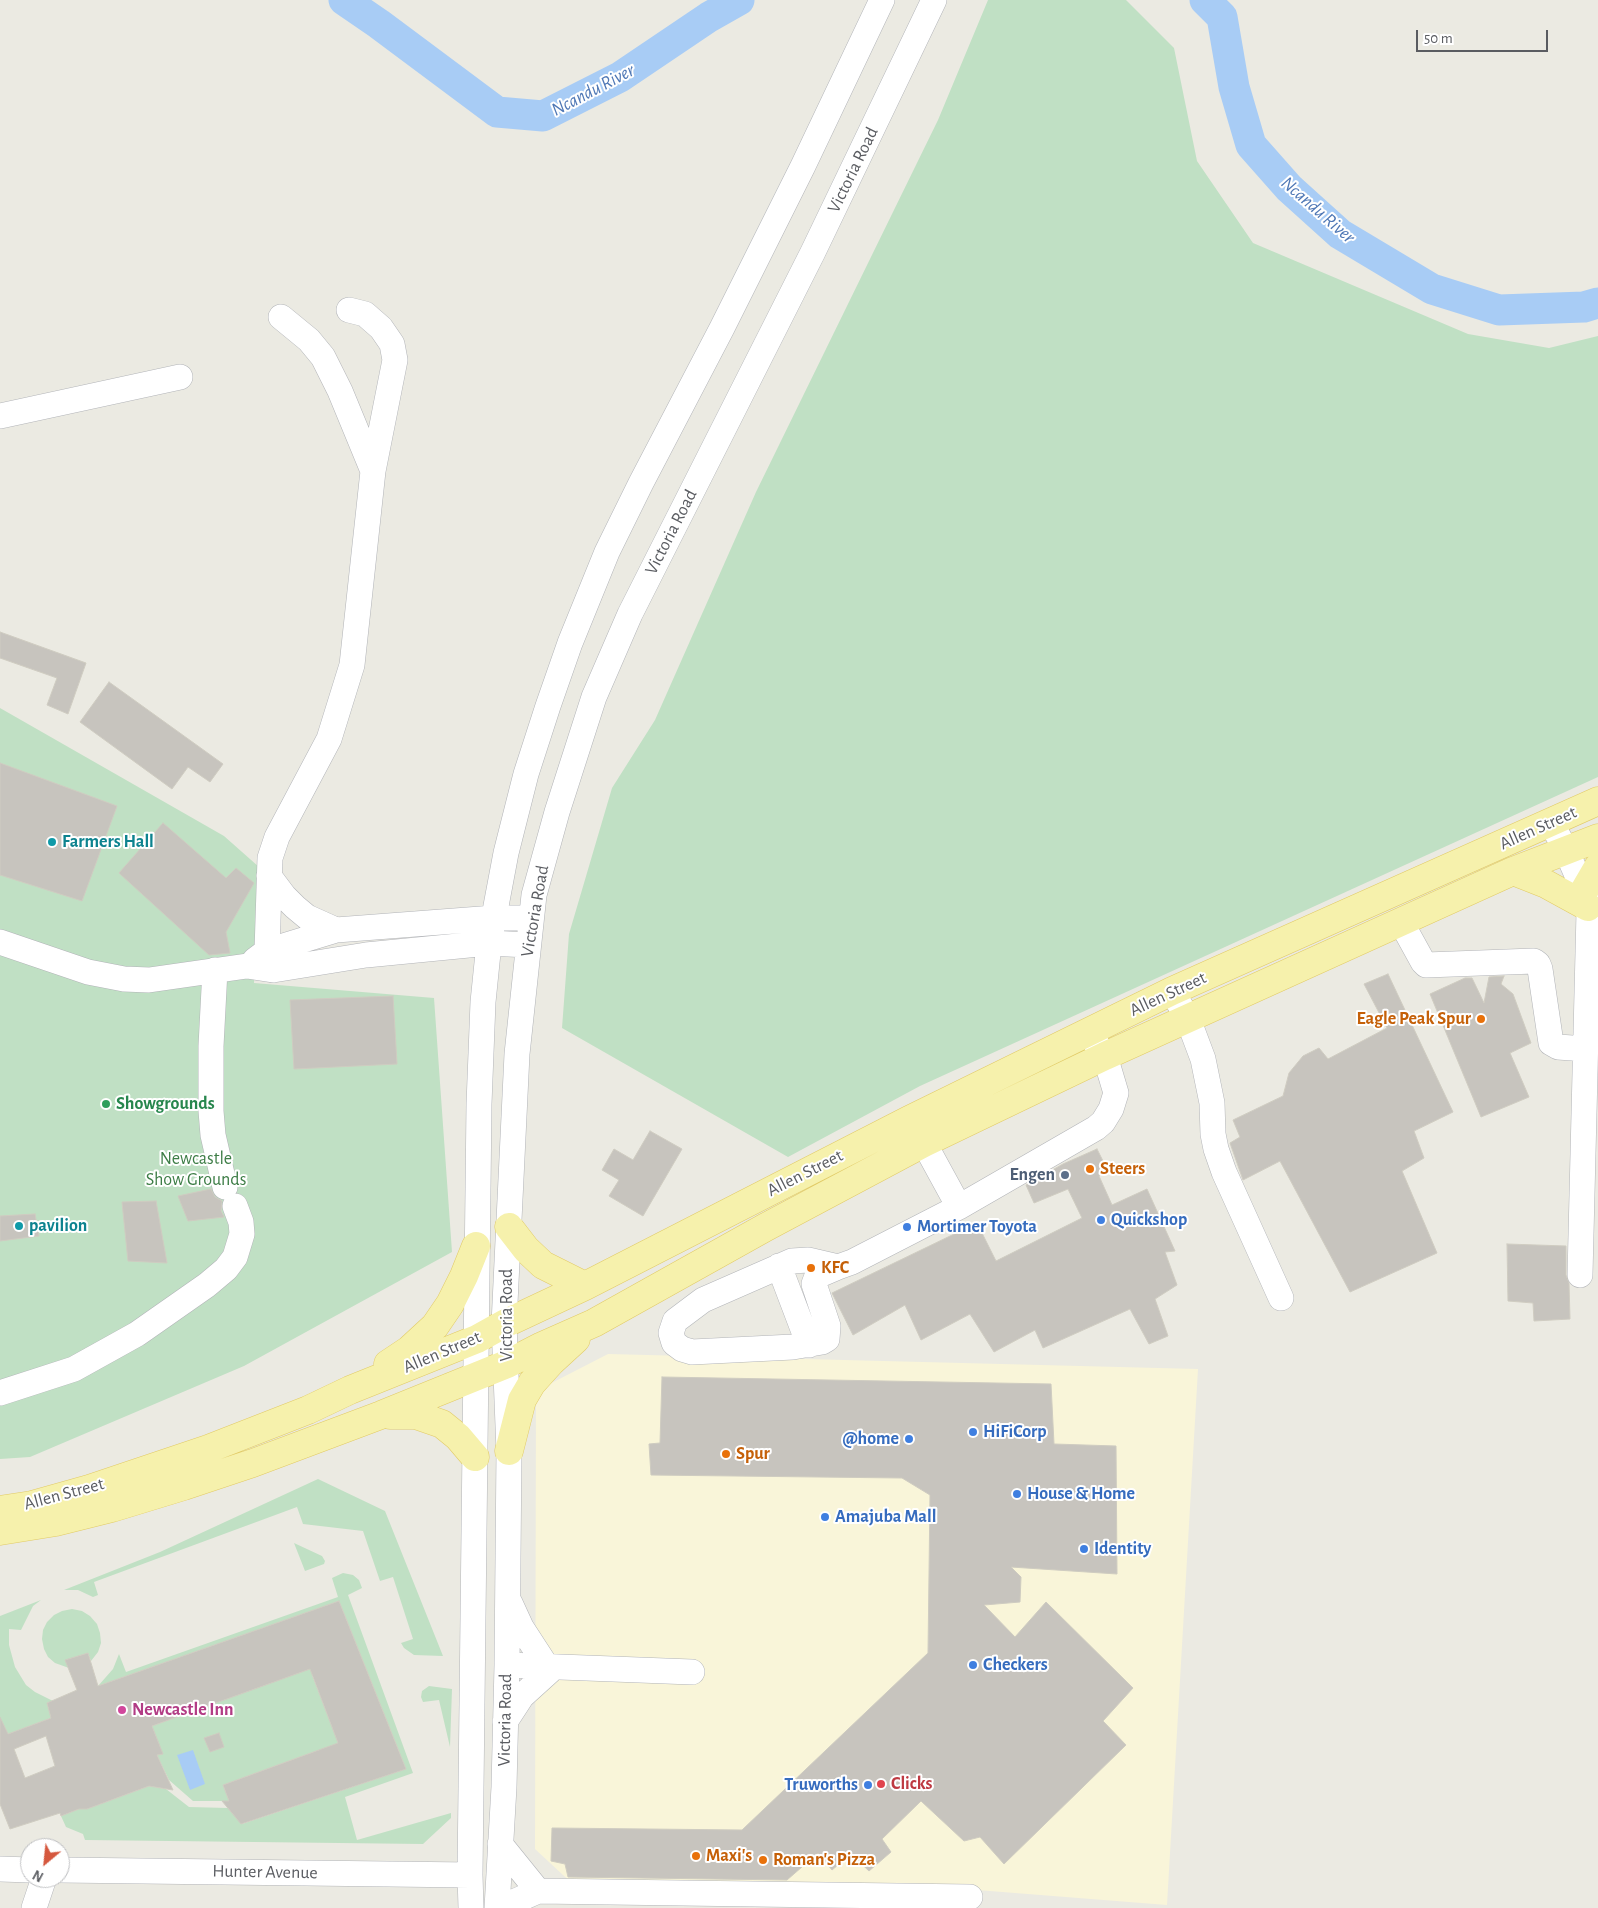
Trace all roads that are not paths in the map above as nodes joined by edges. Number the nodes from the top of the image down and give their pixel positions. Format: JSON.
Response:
{"nodes":[{"id":1,"x":882,"y":0,"type":"edge"},
{"id":2,"x":933,"y":3,"type":"edge"},
{"id":3,"x":349,"y":310,"type":"dead end"},
{"id":4,"x":281,"y":317,"type":"dead end"},
{"id":5,"x":180,"y":377,"type":"dead end"},
{"id":6,"x":0,"y":416,"type":"edge"},
{"id":7,"x":373,"y":471,"type":"junction"},
{"id":8,"x":1598,"y":801,"type":"edge"},
{"id":9,"x":1551,"y":823,"type":"junction"},
{"id":10,"x":1598,"y":838,"type":"edge"},
{"id":11,"x":1566,"y":850,"type":"junction"},
{"id":12,"x":1598,"y":867,"type":"edge"},
{"id":13,"x":1513,"y":871,"type":"junction"},
{"id":14,"x":269,"y":876,"type":"junction"},
{"id":15,"x":1590,"y":907,"type":"edge"},
{"id":16,"x":494,"y":918,"type":"junction"},
{"id":17,"x":531,"y":918,"type":"junction"},
{"id":18,"x":1401,"y":922,"type":"junction"},
{"id":19,"x":336,"y":930,"type":"junction"},
{"id":20,"x":1310,"y":930,"type":"junction"},
{"id":21,"x":0,"y":942,"type":"edge"},
{"id":22,"x":489,"y":943,"type":"junction"},
{"id":23,"x":528,"y":945,"type":"junction"},
{"id":24,"x":1323,"y":957,"type":"junction"},
{"id":25,"x":270,"y":961,"type":"junction"},
{"id":26,"x":215,"y":970,"type":"junction"},
{"id":27,"x":1172,"y":991,"type":"junction"},
{"id":28,"x":1592,"y":1009,"type":"edge"},
{"id":29,"x":1188,"y":1019,"type":"junction"},
{"id":30,"x":1089,"y":1032,"type":"junction"},
{"id":31,"x":1586,"y":1049,"type":"junction"},
{"id":32,"x":1104,"y":1056,"type":"junction"},
{"id":33,"x":909,"y":1120,"type":"junction"},
{"id":34,"x":924,"y":1143,"type":"junction"},
{"id":35,"x":959,"y":1207,"type":"junction"},
{"id":36,"x":510,"y":1227,"type":"junction"},
{"id":37,"x":476,"y":1246,"type":"junction"},
{"id":38,"x":779,"y":1266,"type":"junction"},
{"id":39,"x":838,"y":1267,"type":"junction"},
{"id":40,"x":1580,"y":1275,"type":"dead end"},
{"id":41,"x":585,"y":1286,"type":"junction"},
{"id":42,"x":1281,"y":1298,"type":"dead end"},
{"id":43,"x":594,"y":1323,"type":"junction"},
{"id":44,"x":504,"y":1324,"type":"junction"},
{"id":45,"x":477,"y":1339,"type":"junction"},
{"id":46,"x":809,"y":1344,"type":"junction"},
{"id":47,"x":507,"y":1364,"type":"junction"},
{"id":48,"x":476,"y":1377,"type":"junction"},
{"id":49,"x":350,"y":1390,"type":"junction"},
{"id":50,"x":0,"y":1393,"type":"edge"},
{"id":51,"x":381,"y":1415,"type":"junction"},
{"id":52,"x":509,"y":1451,"type":"junction"},
{"id":53,"x":475,"y":1457,"type":"junction"},
{"id":54,"x":0,"y":1510,"type":"edge"},
{"id":55,"x":0,"y":1531,"type":"edge"},
{"id":56,"x":507,"y":1597,"type":"junction"},
{"id":57,"x":507,"y":1665,"type":"junction"},
{"id":58,"x":550,"y":1667,"type":"junction"},
{"id":59,"x":692,"y":1672,"type":"dead end"},
{"id":60,"x":505,"y":1722,"type":"junction"},
{"id":61,"x":500,"y":1850,"type":"junction"},
{"id":62,"x":0,"y":1869,"type":"edge"},
{"id":63,"x":20,"y":1870,"type":"edge"},
{"id":64,"x":70,"y":1870,"type":"edge"},
{"id":65,"x":470,"y":1875,"type":"junction"},
{"id":66,"x":41,"y":1888,"type":"edge"},
{"id":67,"x":538,"y":1890,"type":"junction"},
{"id":68,"x":970,"y":1897,"type":"dead end"},
{"id":69,"x":498,"y":1904,"type":"edge"},
{"id":70,"x":34,"y":1908,"type":"edge"},
{"id":71,"x":471,"y":1908,"type":"edge"}],
"edges":[{"from":1,"to":16,"type":"street","name":"Victoria Road"},
{"from":2,"to":17,"type":"street","name":"Victoria Road"},
{"from":3,"to":7,"type":"street"},
{"from":4,"to":7,"type":"street"},
{"from":5,"to":6,"type":"street"},
{"from":7,"to":14,"type":"street"},
{"from":8,"to":9,"type":"main road","name":"Allen Street"},
{"from":9,"to":11,"type":"street"},
{"from":9,"to":20,"type":"main road","name":"Allen Street"},
{"from":10,"to":11,"type":"main road","name":"Allen Street"},
{"from":11,"to":13,"type":"main road","name":"Allen Street"},
{"from":11,"to":15,"type":"street"},
{"from":12,"to":15,"type":"main road"},
{"from":13,"to":15,"type":"main road"},
{"from":13,"to":18,"type":"main road","name":"Allen Street"},
{"from":14,"to":19,"type":"street"},
{"from":14,"to":25,"type":"street"},
{"from":15,"to":28,"type":"street"},
{"from":16,"to":17,"type":"street"},
{"from":16,"to":19,"type":"street"},
{"from":16,"to":22,"type":"street","name":"Victoria Road"},
{"from":17,"to":23,"type":"street","name":"Victoria Road"},
{"from":18,"to":24,"type":"main road","name":"Allen Street"},
{"from":18,"to":31,"type":"street"},
{"from":19,"to":25,"type":"street"},
{"from":20,"to":24,"type":"main road"},
{"from":20,"to":27,"type":"main road","name":"Allen Street"},
{"from":21,"to":26,"type":"street"},
{"from":22,"to":23,"type":"street"},
{"from":22,"to":25,"type":"street"},
{"from":22,"to":37,"type":"street","name":"Victoria Road"},
{"from":23,"to":36,"type":"street","name":"Victoria Road"},
{"from":24,"to":29,"type":"main road","name":"Allen Street"},
{"from":25,"to":26,"type":"street"},
{"from":26,"to":50,"type":"street"},
{"from":27,"to":29,"type":"street"},
{"from":27,"to":30,"type":"main road","name":"Allen Street"},
{"from":28,"to":31,"type":"street"},
{"from":29,"to":32,"type":"main road","name":"Allen Street"},
{"from":29,"to":42,"type":"street"},
{"from":30,"to":32,"type":"street"},
{"from":30,"to":33,"type":"main road","name":"Allen Street"},
{"from":31,"to":40,"type":"street"},
{"from":32,"to":34,"type":"main road","name":"Allen Street"},
{"from":32,"to":35,"type":"street"},
{"from":33,"to":34,"type":"street"},
{"from":33,"to":41,"type":"main road","name":"Allen Street"},
{"from":34,"to":35,"type":"street"},
{"from":34,"to":43,"type":"main road","name":"Allen Street"},
{"from":35,"to":39,"type":"street"},
{"from":36,"to":41,"type":"main road"},
{"from":36,"to":44,"type":"street","name":"Victoria Road"},
{"from":37,"to":45,"type":"street","name":"Victoria Road"},
{"from":37,"to":49,"type":"main road"},
{"from":38,"to":39,"type":"street"},
{"from":38,"to":46,"type":"street"},
{"from":38,"to":46,"type":"street"},
{"from":39,"to":46,"type":"street"},
{"from":41,"to":44,"type":"main road","name":"Allen Street"},
{"from":43,"to":47,"type":"main road","name":"Allen Street"},
{"from":43,"to":52,"type":"main road"},
{"from":44,"to":45,"type":"main road","name":"Allen Street"},
{"from":44,"to":47,"type":"street","name":"Victoria Road"},
{"from":45,"to":48,"type":"street","name":"Victoria Road"},
{"from":45,"to":49,"type":"main road","name":"Allen Street"},
{"from":47,"to":48,"type":"main road","name":"Allen Street"},
{"from":47,"to":52,"type":"street","name":"Victoria Road"},
{"from":48,"to":51,"type":"main road","name":"Allen Street"},
{"from":48,"to":53,"type":"street","name":"Victoria Road"},
{"from":49,"to":54,"type":"main road","name":"Allen Street"},
{"from":51,"to":53,"type":"main road"},
{"from":51,"to":55,"type":"main road","name":"Allen Street"},
{"from":52,"to":56,"type":"street","name":"Victoria Road"},
{"from":53,"to":65,"type":"street","name":"Victoria Road"},
{"from":56,"to":57,"type":"street","name":"Victoria Road"},
{"from":56,"to":58,"type":"street"},
{"from":57,"to":58,"type":"street"},
{"from":57,"to":60,"type":"street","name":"Victoria Road"},
{"from":58,"to":59,"type":"street"},
{"from":58,"to":60,"type":"street"},
{"from":60,"to":61,"type":"street","name":"Victoria Road"},
{"from":61,"to":65,"type":"street"},
{"from":61,"to":67,"type":"street"},
{"from":61,"to":69,"type":"street","name":"Victoria Road"},
{"from":62,"to":63,"type":"street"},
{"from":64,"to":65,"type":"street","name":"Hunter Avenue"},
{"from":65,"to":69,"type":"street"},
{"from":65,"to":71,"type":"street","name":"Victoria Road"},
{"from":66,"to":70,"type":"street"},
{"from":67,"to":68,"type":"street"},
{"from":67,"to":69,"type":"street"}]}
